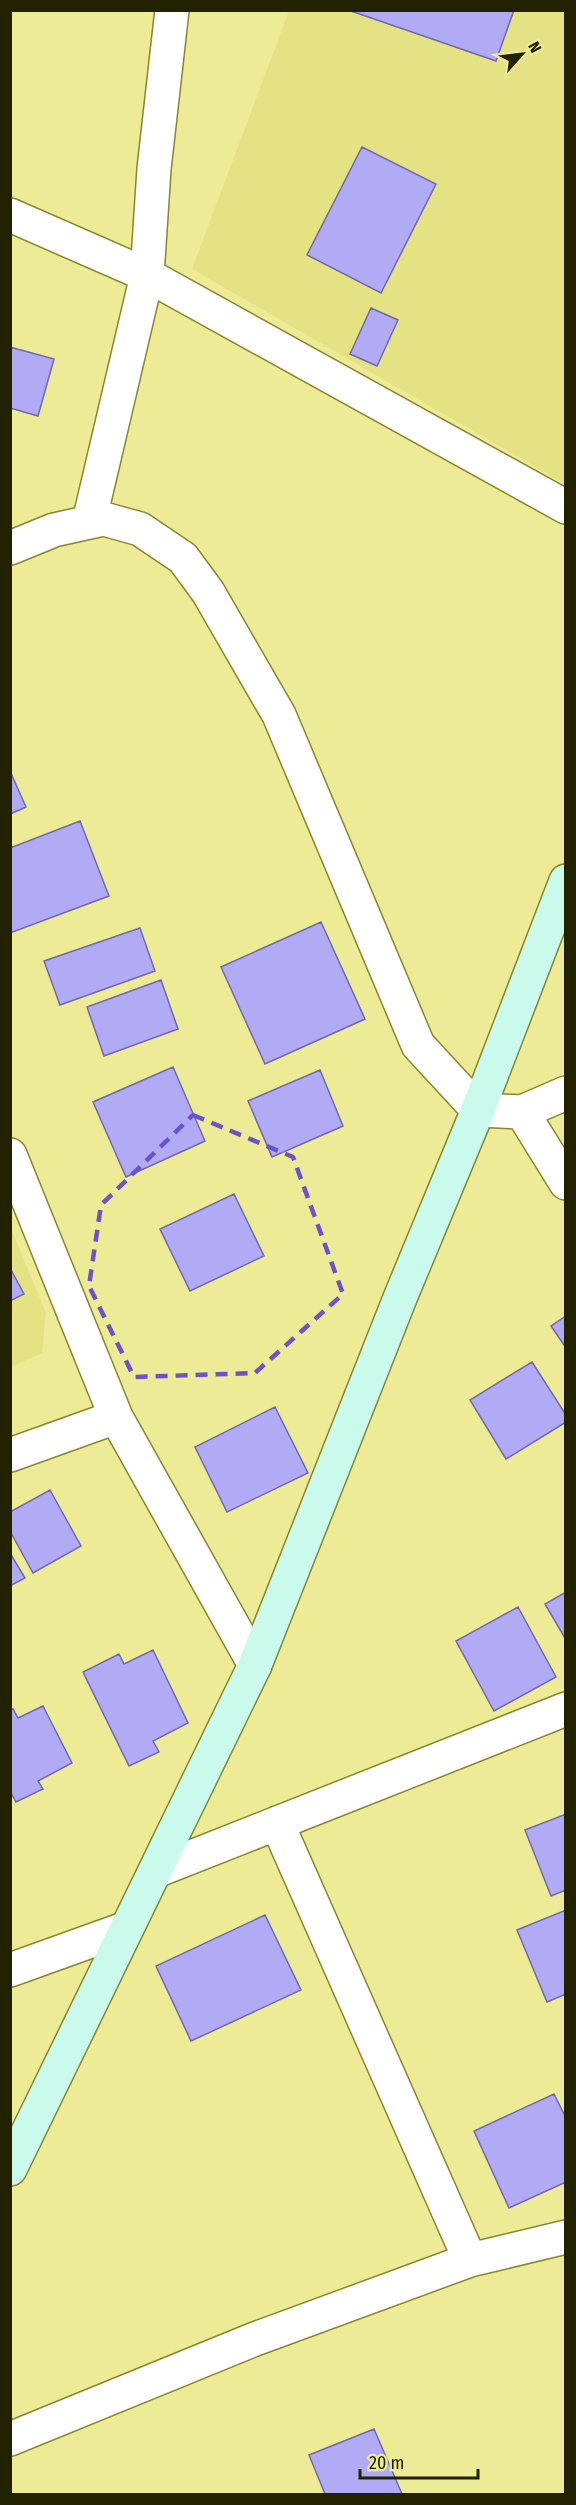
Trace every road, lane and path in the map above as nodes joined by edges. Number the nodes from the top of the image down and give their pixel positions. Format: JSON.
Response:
{"nodes":[{"id":1,"x":172,"y":10,"type":"edge"},
{"id":2,"x":10,"y":215,"type":"edge"},
{"id":3,"x":147,"y":275,"type":"junction"},
{"id":4,"x":566,"y":507,"type":"edge"},
{"id":5,"x":89,"y":522,"type":"junction"},
{"id":6,"x":10,"y":548,"type":"edge"},
{"id":7,"x":566,"y":881,"type":"edge"},
{"id":8,"x":566,"y":1093,"type":"edge"},
{"id":9,"x":478,"y":1110,"type":"junction"},
{"id":10,"x":522,"y":1112,"type":"junction"},
{"id":11,"x":10,"y":1155,"type":"edge"},
{"id":12,"x":566,"y":1183,"type":"edge"},
{"id":13,"x":116,"y":1417,"type":"junction"},
{"id":14,"x":10,"y":1455,"type":"edge"},
{"id":15,"x":255,"y":1665,"type":"junction"},
{"id":16,"x":566,"y":1709,"type":"edge"},
{"id":17,"x":277,"y":1823,"type":"junction"},
{"id":18,"x":156,"y":1871,"type":"junction"},
{"id":19,"x":127,"y":1928,"type":"junction"},
{"id":20,"x":10,"y":1970,"type":"edge"},
{"id":21,"x":10,"y":2169,"type":"edge"},
{"id":22,"x":566,"y":2237,"type":"edge"},
{"id":23,"x":470,"y":2260,"type":"junction"},
{"id":24,"x":10,"y":2439,"type":"edge"}],
"edges":[{"from":1,"to":3,"type":"street"},
{"from":2,"to":3,"type":"street"},
{"from":3,"to":4,"type":"street"},
{"from":3,"to":5,"type":"street"},
{"from":5,"to":6,"type":"street"},
{"from":5,"to":9,"type":"street"},
{"from":7,"to":9,"type":"street"},
{"from":8,"to":10,"type":"street"},
{"from":9,"to":10,"type":"street"},
{"from":9,"to":15,"type":"street"},
{"from":10,"to":12,"type":"street"},
{"from":11,"to":13,"type":"street"},
{"from":13,"to":14,"type":"street"},
{"from":13,"to":15,"type":"street"},
{"from":15,"to":18,"type":"street"},
{"from":16,"to":17,"type":"street"},
{"from":17,"to":18,"type":"street"},
{"from":17,"to":23,"type":"street"},
{"from":18,"to":19,"type":"street"},
{"from":19,"to":20,"type":"street"},
{"from":19,"to":21,"type":"street"},
{"from":22,"to":23,"type":"street"},
{"from":23,"to":24,"type":"street"}]}
